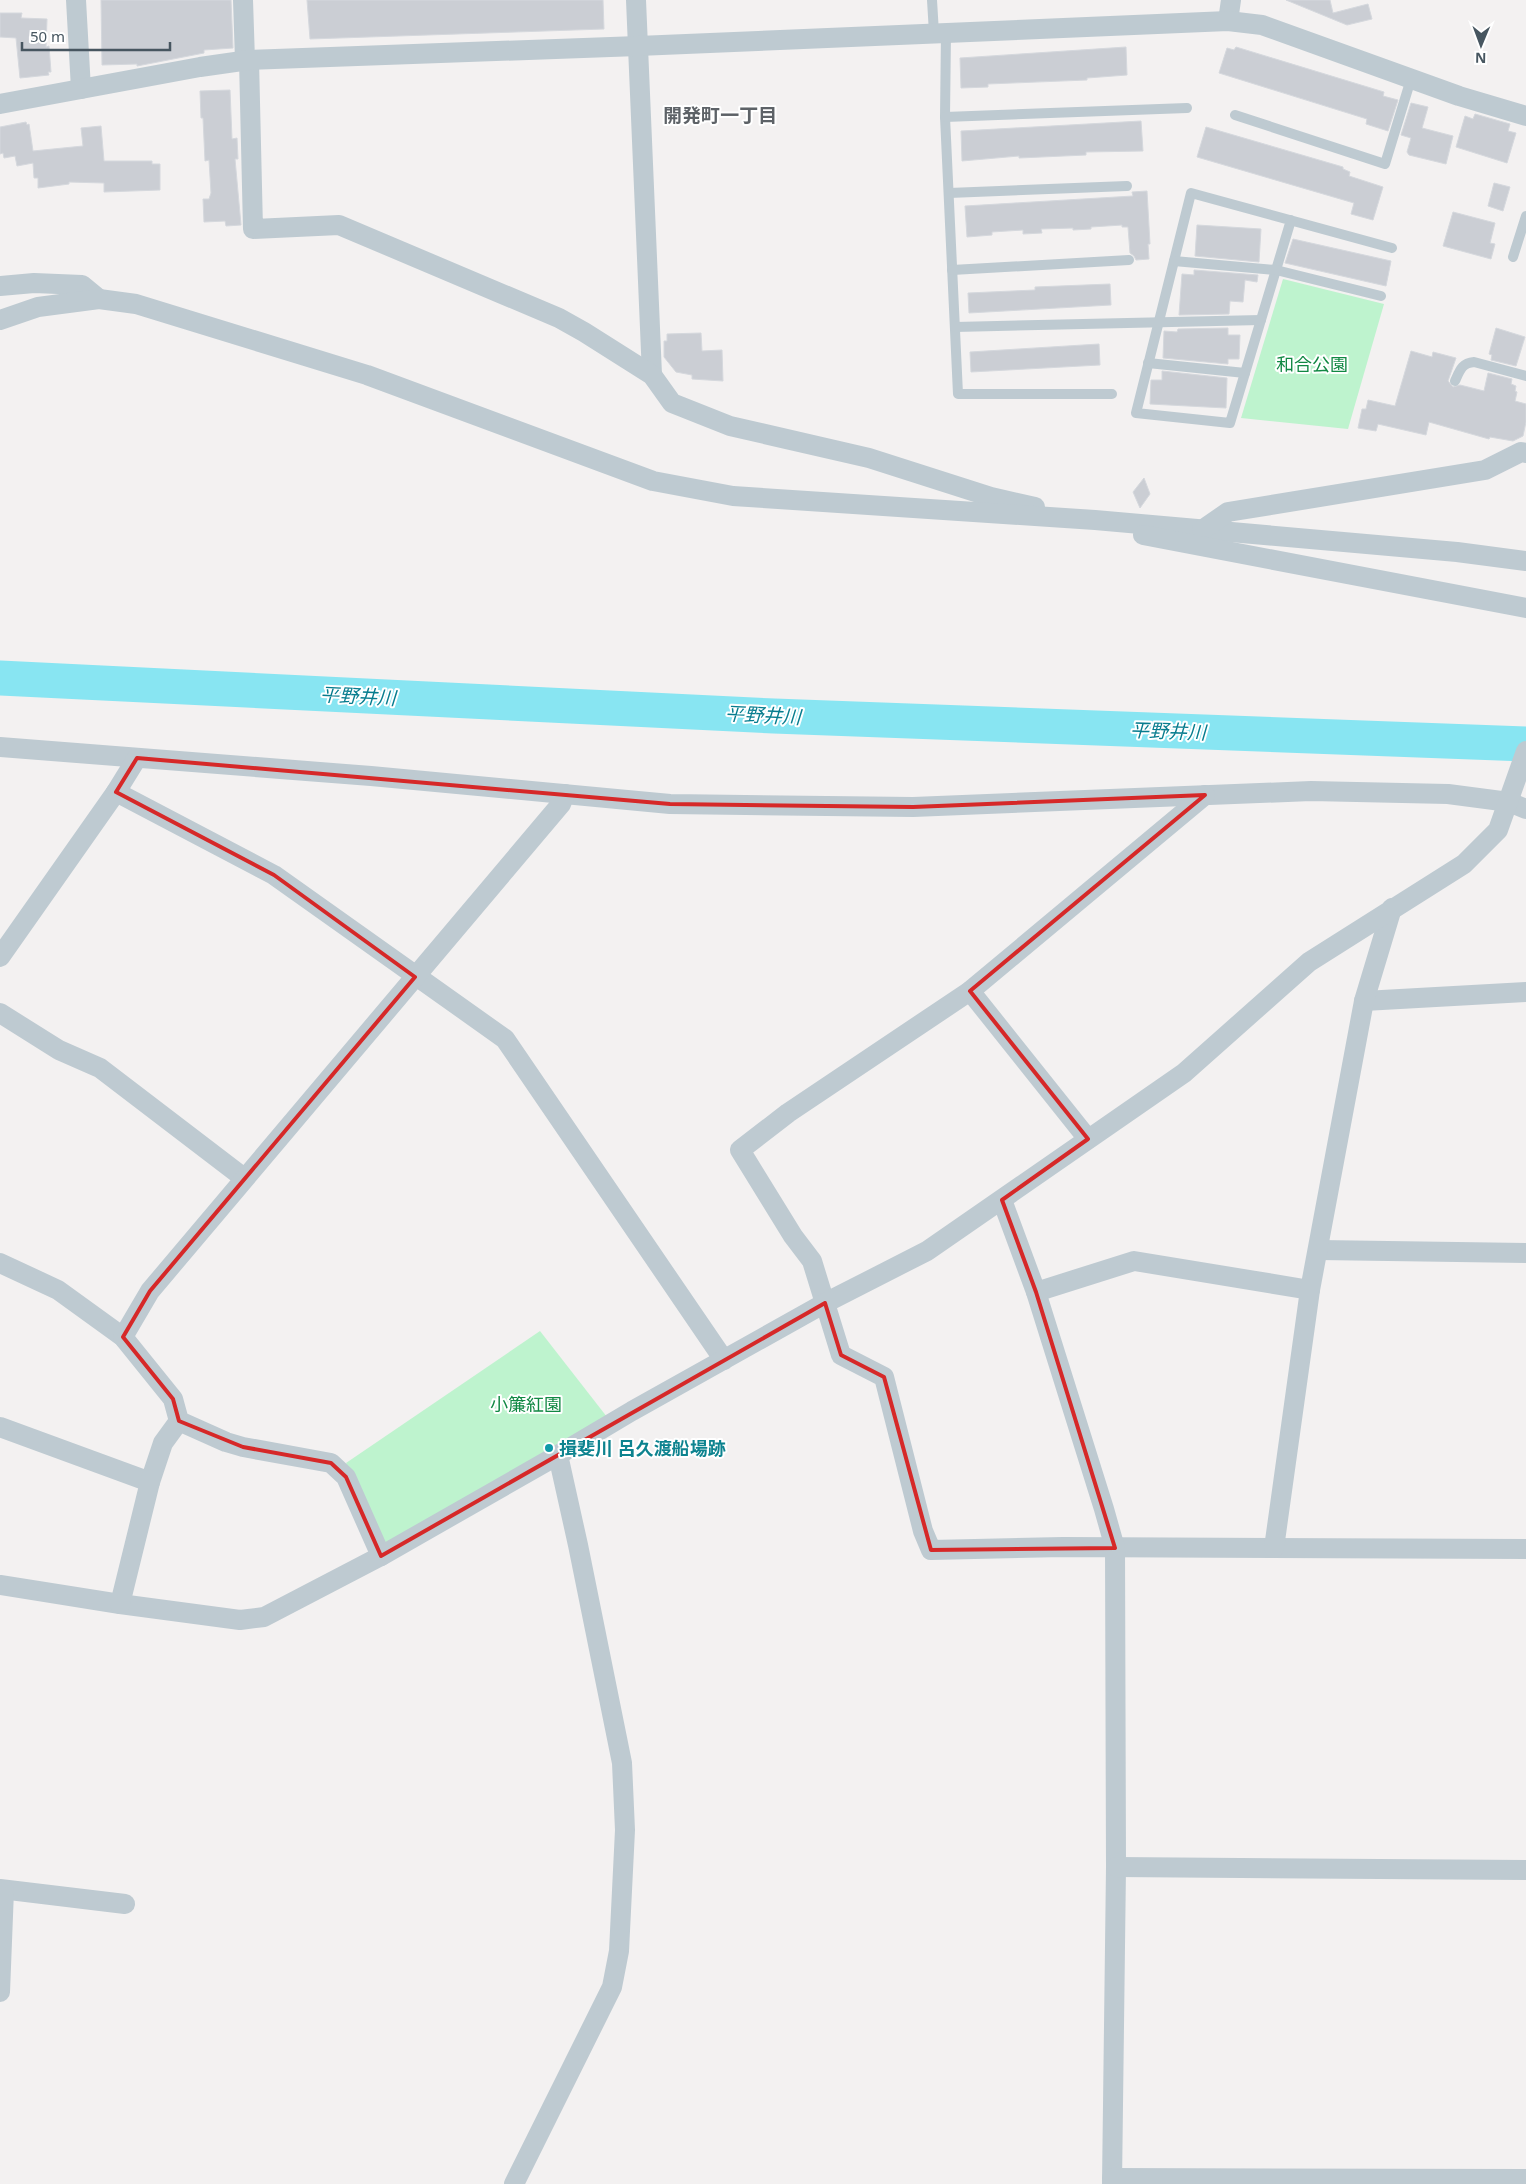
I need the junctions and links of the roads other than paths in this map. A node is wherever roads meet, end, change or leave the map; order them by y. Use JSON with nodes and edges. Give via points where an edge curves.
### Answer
{"nodes":[{"id":1,"x":76,"y":0,"type":"edge"},
{"id":2,"x":243,"y":0,"type":"edge"},
{"id":3,"x":636,"y":0,"type":"edge"},
{"id":4,"x":932,"y":0,"type":"edge"},
{"id":5,"x":1225,"y":7,"type":"edge"},
{"id":6,"x":940,"y":33,"type":"junction"},
{"id":7,"x":638,"y":46,"type":"junction"},
{"id":8,"x":247,"y":60,"type":"junction"},
{"id":9,"x":1411,"y":78,"type":"junction"},
{"id":10,"x":81,"y":89,"type":"junction"},
{"id":11,"x":0,"y":104,"type":"edge"},
{"id":12,"x":1186,"y":108,"type":"dead end"},
{"id":13,"x":1236,"y":115,"type":"dead end"},
{"id":14,"x":1526,"y":116,"type":"edge"},
{"id":15,"x":945,"y":117,"type":"junction"},
{"id":16,"x":1128,"y":186,"type":"dead end"},
{"id":17,"x":949,"y":193,"type":"junction"},
{"id":18,"x":1526,"y":216,"type":"edge"},
{"id":19,"x":1290,"y":220,"type":"junction"},
{"id":20,"x":1392,"y":248,"type":"dead end"},
{"id":21,"x":1513,"y":256,"type":"dead end"},
{"id":22,"x":1129,"y":260,"type":"dead end"},
{"id":23,"x":1174,"y":261,"type":"junction"},
{"id":24,"x":952,"y":270,"type":"junction"},
{"id":25,"x":1276,"y":270,"type":"junction"},
{"id":26,"x":0,"y":286,"type":"edge"},
{"id":27,"x":1381,"y":296,"type":"dead end"},
{"id":28,"x":99,"y":299,"type":"junction"},
{"id":29,"x":0,"y":320,"type":"edge"},
{"id":30,"x":1261,"y":320,"type":"junction"},
{"id":31,"x":1158,"y":322,"type":"junction"},
{"id":32,"x":955,"y":327,"type":"junction"},
{"id":33,"x":1148,"y":363,"type":"junction"},
{"id":34,"x":1245,"y":373,"type":"junction"},
{"id":35,"x":652,"y":376,"type":"junction"},
{"id":36,"x":1526,"y":376,"type":"edge"},
{"id":37,"x":1455,"y":381,"type":"dead end"},
{"id":38,"x":1112,"y":394,"type":"dead end"},
{"id":39,"x":1524,"y":449,"type":"edge"},
{"id":40,"x":1095,"y":520,"type":"junction"},
{"id":41,"x":1202,"y":530,"type":"junction"},
{"id":42,"x":1526,"y":560,"type":"edge"},
{"id":43,"x":1526,"y":608,"type":"edge"},
{"id":44,"x":0,"y":747,"type":"edge"},
{"id":45,"x":1526,"y":751,"type":"edge"},
{"id":46,"x":137,"y":758,"type":"junction"},
{"id":47,"x":116,"y":792,"type":"junction"},
{"id":48,"x":565,"y":794,"type":"junction"},
{"id":49,"x":1205,"y":795,"type":"junction"},
{"id":50,"x":1516,"y":799,"type":"edge"},
{"id":51,"x":1392,"y":908,"type":"junction"},
{"id":52,"x":0,"y":957,"type":"edge"},
{"id":53,"x":415,"y":977,"type":"junction"},
{"id":54,"x":970,"y":991,"type":"junction"},
{"id":55,"x":1526,"y":992,"type":"edge"},
{"id":56,"x":1364,"y":1001,"type":"junction"},
{"id":57,"x":0,"y":1013,"type":"edge"},
{"id":58,"x":1088,"y":1139,"type":"junction"},
{"id":59,"x":244,"y":1178,"type":"junction"},
{"id":60,"x":1002,"y":1200,"type":"junction"},
{"id":61,"x":1319,"y":1250,"type":"junction"},
{"id":62,"x":1526,"y":1253,"type":"edge"},
{"id":63,"x":0,"y":1263,"type":"edge"},
{"id":64,"x":1310,"y":1290,"type":"junction"},
{"id":65,"x":1036,"y":1292,"type":"junction"},
{"id":66,"x":825,"y":1303,"type":"junction"},
{"id":67,"x":124,"y":1337,"type":"junction"},
{"id":68,"x":724,"y":1360,"type":"junction"},
{"id":69,"x":179,"y":1421,"type":"junction"},
{"id":70,"x":0,"y":1427,"type":"edge"},
{"id":71,"x":558,"y":1456,"type":"junction"},
{"id":72,"x":150,"y":1482,"type":"junction"},
{"id":73,"x":1115,"y":1548,"type":"junction"},
{"id":74,"x":1274,"y":1548,"type":"junction"},
{"id":75,"x":1526,"y":1549,"type":"edge"},
{"id":76,"x":382,"y":1556,"type":"junction"},
{"id":77,"x":0,"y":1585,"type":"edge"},
{"id":78,"x":120,"y":1604,"type":"junction"},
{"id":79,"x":1116,"y":1867,"type":"junction"},
{"id":80,"x":1526,"y":1870,"type":"edge"},
{"id":81,"x":2,"y":1890,"type":"edge"},
{"id":82,"x":125,"y":1904,"type":"dead end"},
{"id":83,"x":0,"y":1992,"type":"edge"},
{"id":84,"x":1526,"y":2179,"type":"edge"},
{"id":85,"x":1112,"y":2181,"type":"edge"},
{"id":86,"x":514,"y":2184,"type":"edge"}],
"edges":[{"from":1,"to":10,"type":"street"},
{"from":2,"to":8,"type":"street"},
{"from":3,"to":7,"type":"street"},
{"from":4,"to":6,"type":"lane"},
{"from":5,"to":6,"type":"street"},
{"from":5,"to":9,"type":"street","via":[[1262,25]]},
{"from":6,"to":7,"type":"street"},
{"from":6,"to":15,"type":"lane"},
{"from":7,"to":8,"type":"street"},
{"from":7,"to":35,"type":"street"},
{"from":8,"to":10,"type":"street"},
{"from":8,"to":35,"type":"street","via":[[253,229],[339,225],[559,318]]},
{"from":9,"to":13,"type":"lane","via":[[1385,164]]},
{"from":9,"to":14,"type":"street"},
{"from":10,"to":11,"type":"street"},
{"from":12,"to":15,"type":"lane"},
{"from":15,"to":17,"type":"lane"},
{"from":16,"to":17,"type":"lane"},
{"from":17,"to":24,"type":"lane"},
{"from":18,"to":21,"type":"lane"},
{"from":19,"to":20,"type":"lane"},
{"from":19,"to":23,"type":"lane","via":[[1191,193]]},
{"from":19,"to":25,"type":"lane"},
{"from":22,"to":24,"type":"lane"},
{"from":23,"to":25,"type":"lane"},
{"from":23,"to":31,"type":"lane"},
{"from":24,"to":32,"type":"lane"},
{"from":25,"to":27,"type":"lane"},
{"from":25,"to":30,"type":"lane"},
{"from":26,"to":28,"type":"street","via":[[34,283],[82,285]]},
{"from":28,"to":29,"type":"street","via":[[38,307]]},
{"from":28,"to":40,"type":"street","via":[[136,304],[367,375],[654,481],[733,496]]},
{"from":30,"to":31,"type":"lane"},
{"from":30,"to":34,"type":"lane"},
{"from":31,"to":32,"type":"lane"},
{"from":31,"to":33,"type":"lane"},
{"from":32,"to":38,"type":"lane","via":[[958,394]]},
{"from":33,"to":34,"type":"lane"},
{"from":33,"to":34,"type":"lane","via":[[1136,413],[1230,423]]},
{"from":35,"to":40,"type":"street","via":[[672,403],[730,426],[869,458],[991,497]]},
{"from":36,"to":37,"type":"lane","via":[[1474,362],[1462,366]]},
{"from":39,"to":41,"type":"street","via":[[1486,470],[1228,512]]},
{"from":40,"to":41,"type":"street"},
{"from":40,"to":43,"type":"street","via":[[1154,538]]},
{"from":41,"to":42,"type":"street"},
{"from":44,"to":46,"type":"street"},
{"from":45,"to":50,"type":"street"},
{"from":46,"to":47,"type":"street"},
{"from":46,"to":48,"type":"street"},
{"from":47,"to":52,"type":"street"},
{"from":47,"to":53,"type":"street","via":[[274,875]]},
{"from":48,"to":49,"type":"street","via":[[670,804],[912,806]]},
{"from":48,"to":53,"type":"street","via":[[562,804]]},
{"from":49,"to":50,"type":"street","via":[[1311,791],[1438,793]]},
{"from":49,"to":54,"type":"street"},
{"from":50,"to":51,"type":"street","via":[[1498,830],[1464,864]]},
{"from":51,"to":56,"type":"street"},
{"from":51,"to":58,"type":"street","via":[[1310,962],[1184,1073]]},
{"from":53,"to":59,"type":"street"},
{"from":53,"to":68,"type":"street","via":[[505,1040]]},
{"from":54,"to":58,"type":"street"},
{"from":54,"to":66,"type":"street","via":[[788,1113],[740,1150],[812,1261]]},
{"from":55,"to":56,"type":"street"},
{"from":56,"to":61,"type":"street"},
{"from":57,"to":59,"type":"street","via":[[59,1050],[100,1068]]},
{"from":58,"to":60,"type":"street"},
{"from":59,"to":67,"type":"street","via":[[150,1291]]},
{"from":60,"to":65,"type":"street"},
{"from":60,"to":66,"type":"street","via":[[927,1251]]},
{"from":61,"to":62,"type":"street"},
{"from":61,"to":64,"type":"street"},
{"from":63,"to":67,"type":"street","via":[[58,1290]]},
{"from":64,"to":65,"type":"street","via":[[1134,1261]]},
{"from":64,"to":74,"type":"street"},
{"from":65,"to":73,"type":"street"},
{"from":66,"to":68,"type":"street"},
{"from":66,"to":73,"type":"street","via":[[841,1355],[884,1377],[924,1531],[932,1550]]},
{"from":67,"to":69,"type":"street","via":[[173,1399]]},
{"from":68,"to":71,"type":"street","via":[[632,1410]]},
{"from":69,"to":72,"type":"street","via":[[164,1443]]},
{"from":69,"to":76,"type":"street","via":[[242,1447],[331,1463],[346,1477]]},
{"from":70,"to":72,"type":"street"},
{"from":71,"to":76,"type":"street"},
{"from":71,"to":86,"type":"street","via":[[622,1763],[624,1830],[620,1952],[612,1987]]},
{"from":72,"to":78,"type":"street"},
{"from":73,"to":74,"type":"street"},
{"from":73,"to":79,"type":"street"},
{"from":74,"to":75,"type":"street"},
{"from":76,"to":78,"type":"street","via":[[264,1617],[240,1620]]},
{"from":77,"to":78,"type":"street"},
{"from":79,"to":80,"type":"street"},
{"from":79,"to":85,"type":"street"},
{"from":81,"to":82,"type":"street"},
{"from":81,"to":83,"type":"street"},
{"from":84,"to":85,"type":"street"}]}
